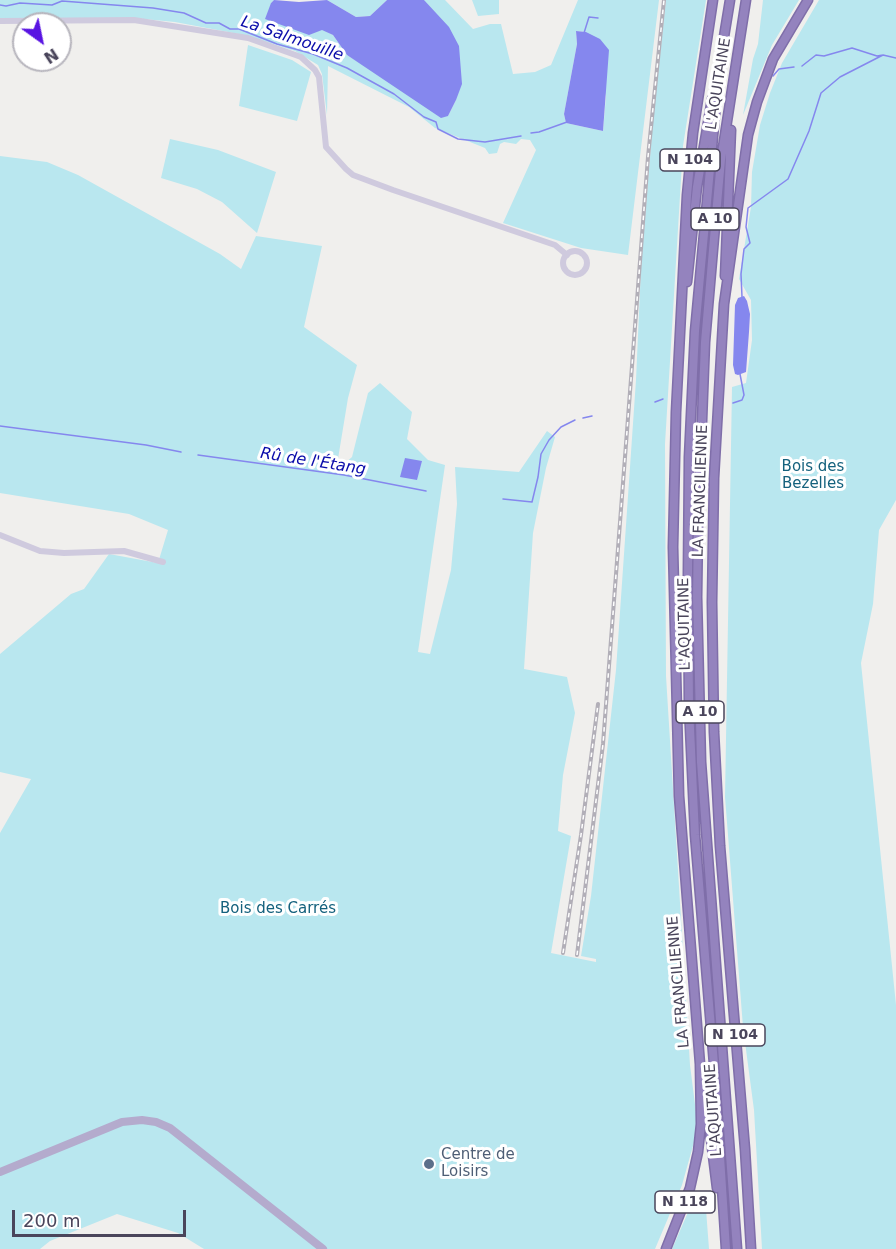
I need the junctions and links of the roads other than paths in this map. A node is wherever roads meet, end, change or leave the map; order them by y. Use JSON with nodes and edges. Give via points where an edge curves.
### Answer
{"nodes":[{"id":1,"x":713,"y":0,"type":"edge"},
{"id":2,"x":730,"y":0,"type":"edge"},
{"id":3,"x":746,"y":0,"type":"edge"},
{"id":4,"x":808,"y":0,"type":"edge"},
{"id":5,"x":0,"y":21,"type":"edge"},
{"id":6,"x":720,"y":61,"type":"junction"},
{"id":7,"x":732,"y":96,"type":"junction"},
{"id":8,"x":567,"y":255,"type":"dead end"},
{"id":9,"x":724,"y":304,"type":"junction"},
{"id":10,"x":681,"y":321,"type":"junction"},
{"id":11,"x":0,"y":535,"type":"edge"},
{"id":12,"x":163,"y":562,"type":"dead end"},
{"id":13,"x":700,"y":1064,"type":"junction"},
{"id":14,"x":0,"y":1173,"type":"edge"},
{"id":15,"x":725,"y":1236,"type":"junction"},
{"id":16,"x":323,"y":1249,"type":"edge"},
{"id":17,"x":666,"y":1249,"type":"edge"},
{"id":18,"x":726,"y":1249,"type":"edge"},
{"id":19,"x":737,"y":1249,"type":"edge"},
{"id":20,"x":751,"y":1249,"type":"edge"}],
"edges":[{"from":1,"to":10,"type":"highway","name":"LA FRANCILIENNE","number":"N 104","via":[[690,163]]},
{"from":2,"to":6,"type":"highway","name":"L'AQUITAINE","number":"A 10"},
{"from":3,"to":7,"type":"highway","name":"L'AQUITAINE","number":"A 10"},
{"from":4,"to":9,"type":"highway","name":"LA FRANCILIENNE","number":"N 104","via":[[773,59],[753,114],[742,164]]},
{"from":5,"to":8,"type":"street","via":[[134,20],[248,38],[301,57],[319,77],[326,147],[353,175],[555,245]]},
{"from":6,"to":10,"type":"highway","via":[[701,159]]},
{"from":6,"to":15,"type":"highway","name":"L'AQUITAINE","number":"A 10","via":[[693,368],[688,575],[695,835]]},
{"from":7,"to":9,"type":"highway"},
{"from":7,"to":19,"type":"highway","name":"L'AQUITAINE","number":"A 10","via":[[720,171],[705,342],[697,597],[707,855]]},
{"from":9,"to":20,"type":"highway","name":"LA FRANCILIENNE","number":"N 104","via":[[712,536],[714,732]]},
{"from":10,"to":13,"type":"highway","name":"LA FRANCILIENNE","number":"N 104","via":[[673,547],[674,646],[679,806]]},
{"from":11,"to":12,"type":"street","via":[[40,551],[124,551]]},
{"from":13,"to":15,"type":"highway"},
{"from":13,"to":17,"type":"highway","number":"N 118","via":[[701,1125],[696,1164]]},
{"from":14,"to":16,"type":"main road","via":[[122,1122],[156,1122],[170,1128]]},
{"from":15,"to":18,"type":"highway","name":"L'AQUITAINE","number":"A 10"}]}
